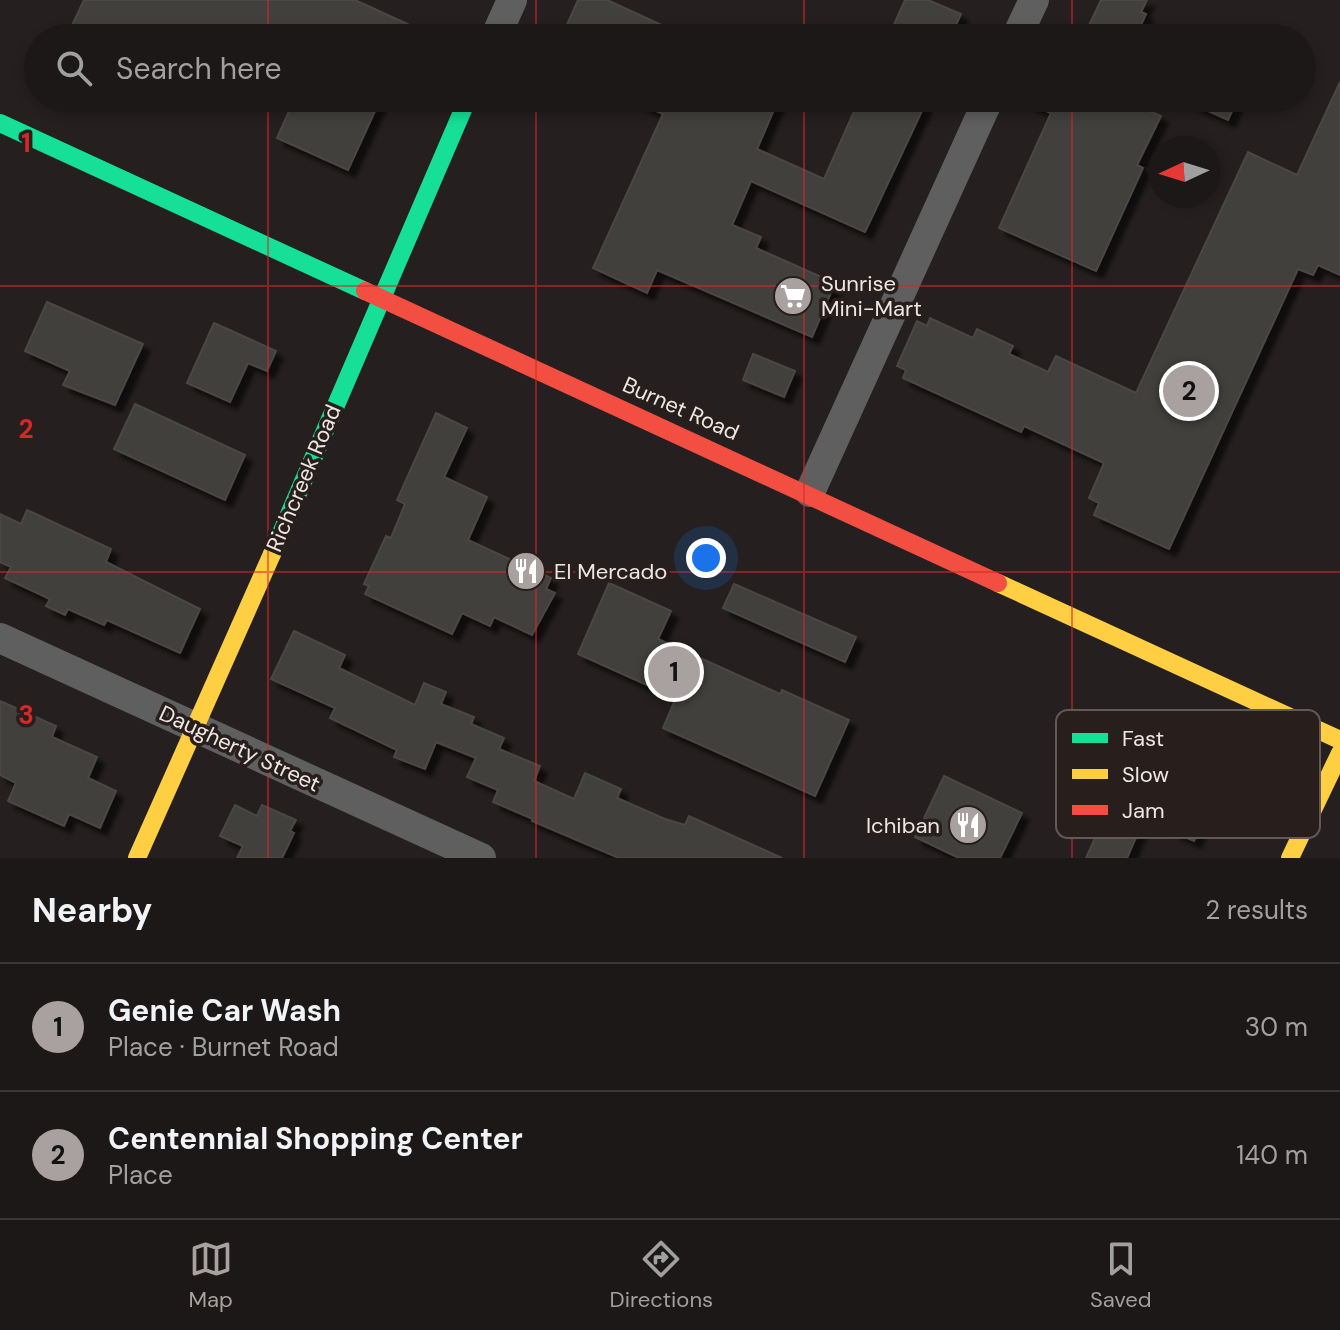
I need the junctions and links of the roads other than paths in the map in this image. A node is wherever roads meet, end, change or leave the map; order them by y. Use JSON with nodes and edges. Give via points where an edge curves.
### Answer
{"nodes":[{"id":1,"x":512,"y":0,"type":"edge"},
{"id":2,"x":1034,"y":0,"type":"edge"},
{"id":3,"x":501,"y":24,"type":"edge"},
{"id":4,"x":1023,"y":24,"type":"edge"},
{"id":5,"x":462,"y":112,"type":"edge"},
{"id":6,"x":983,"y":112,"type":"edge"},
{"id":7,"x":0,"y":123,"type":"edge"},
{"id":8,"x":378,"y":298,"type":"junction"},
{"id":9,"x":810,"y":492,"type":"junction"},
{"id":10,"x":0,"y":638,"type":"edge"},
{"id":11,"x":1276,"y":710,"type":"edge"},
{"id":12,"x":198,"y":729,"type":"junction"},
{"id":13,"x":1320,"y":731,"type":"edge"},
{"id":14,"x":1340,"y":740,"type":"edge"},
{"id":15,"x":1340,"y":753,"type":"edge"},
{"id":16,"x":1320,"y":795,"type":"edge"},
{"id":17,"x":1300,"y":838,"type":"edge"},
{"id":18,"x":137,"y":858,"type":"edge"},
{"id":19,"x":481,"y":858,"type":"edge"},
{"id":20,"x":1290,"y":858,"type":"edge"}],
"edges":[{"from":1,"to":3,"type":"street"},
{"from":2,"to":4,"type":"street"},
{"from":5,"to":8,"type":"main road","name":"Richcreek Road"},
{"from":6,"to":9,"type":"street"},
{"from":7,"to":8,"type":"main road","name":"Burnet Road"},
{"from":8,"to":9,"type":"main road","name":"Burnet Road"},
{"from":8,"to":12,"type":"main road","name":"Richcreek Road"},
{"from":9,"to":11,"type":"main road","name":"Burnet Road"},
{"from":10,"to":12,"type":"street","name":"Daugherty Street"},
{"from":12,"to":18,"type":"main road","name":"Richcreek Road"},
{"from":12,"to":19,"type":"street","name":"Daugherty Street"},
{"from":13,"to":14,"type":"main road","name":"Burnet Road"},
{"from":15,"to":16,"type":"main road"},
{"from":17,"to":20,"type":"main road"}]}
